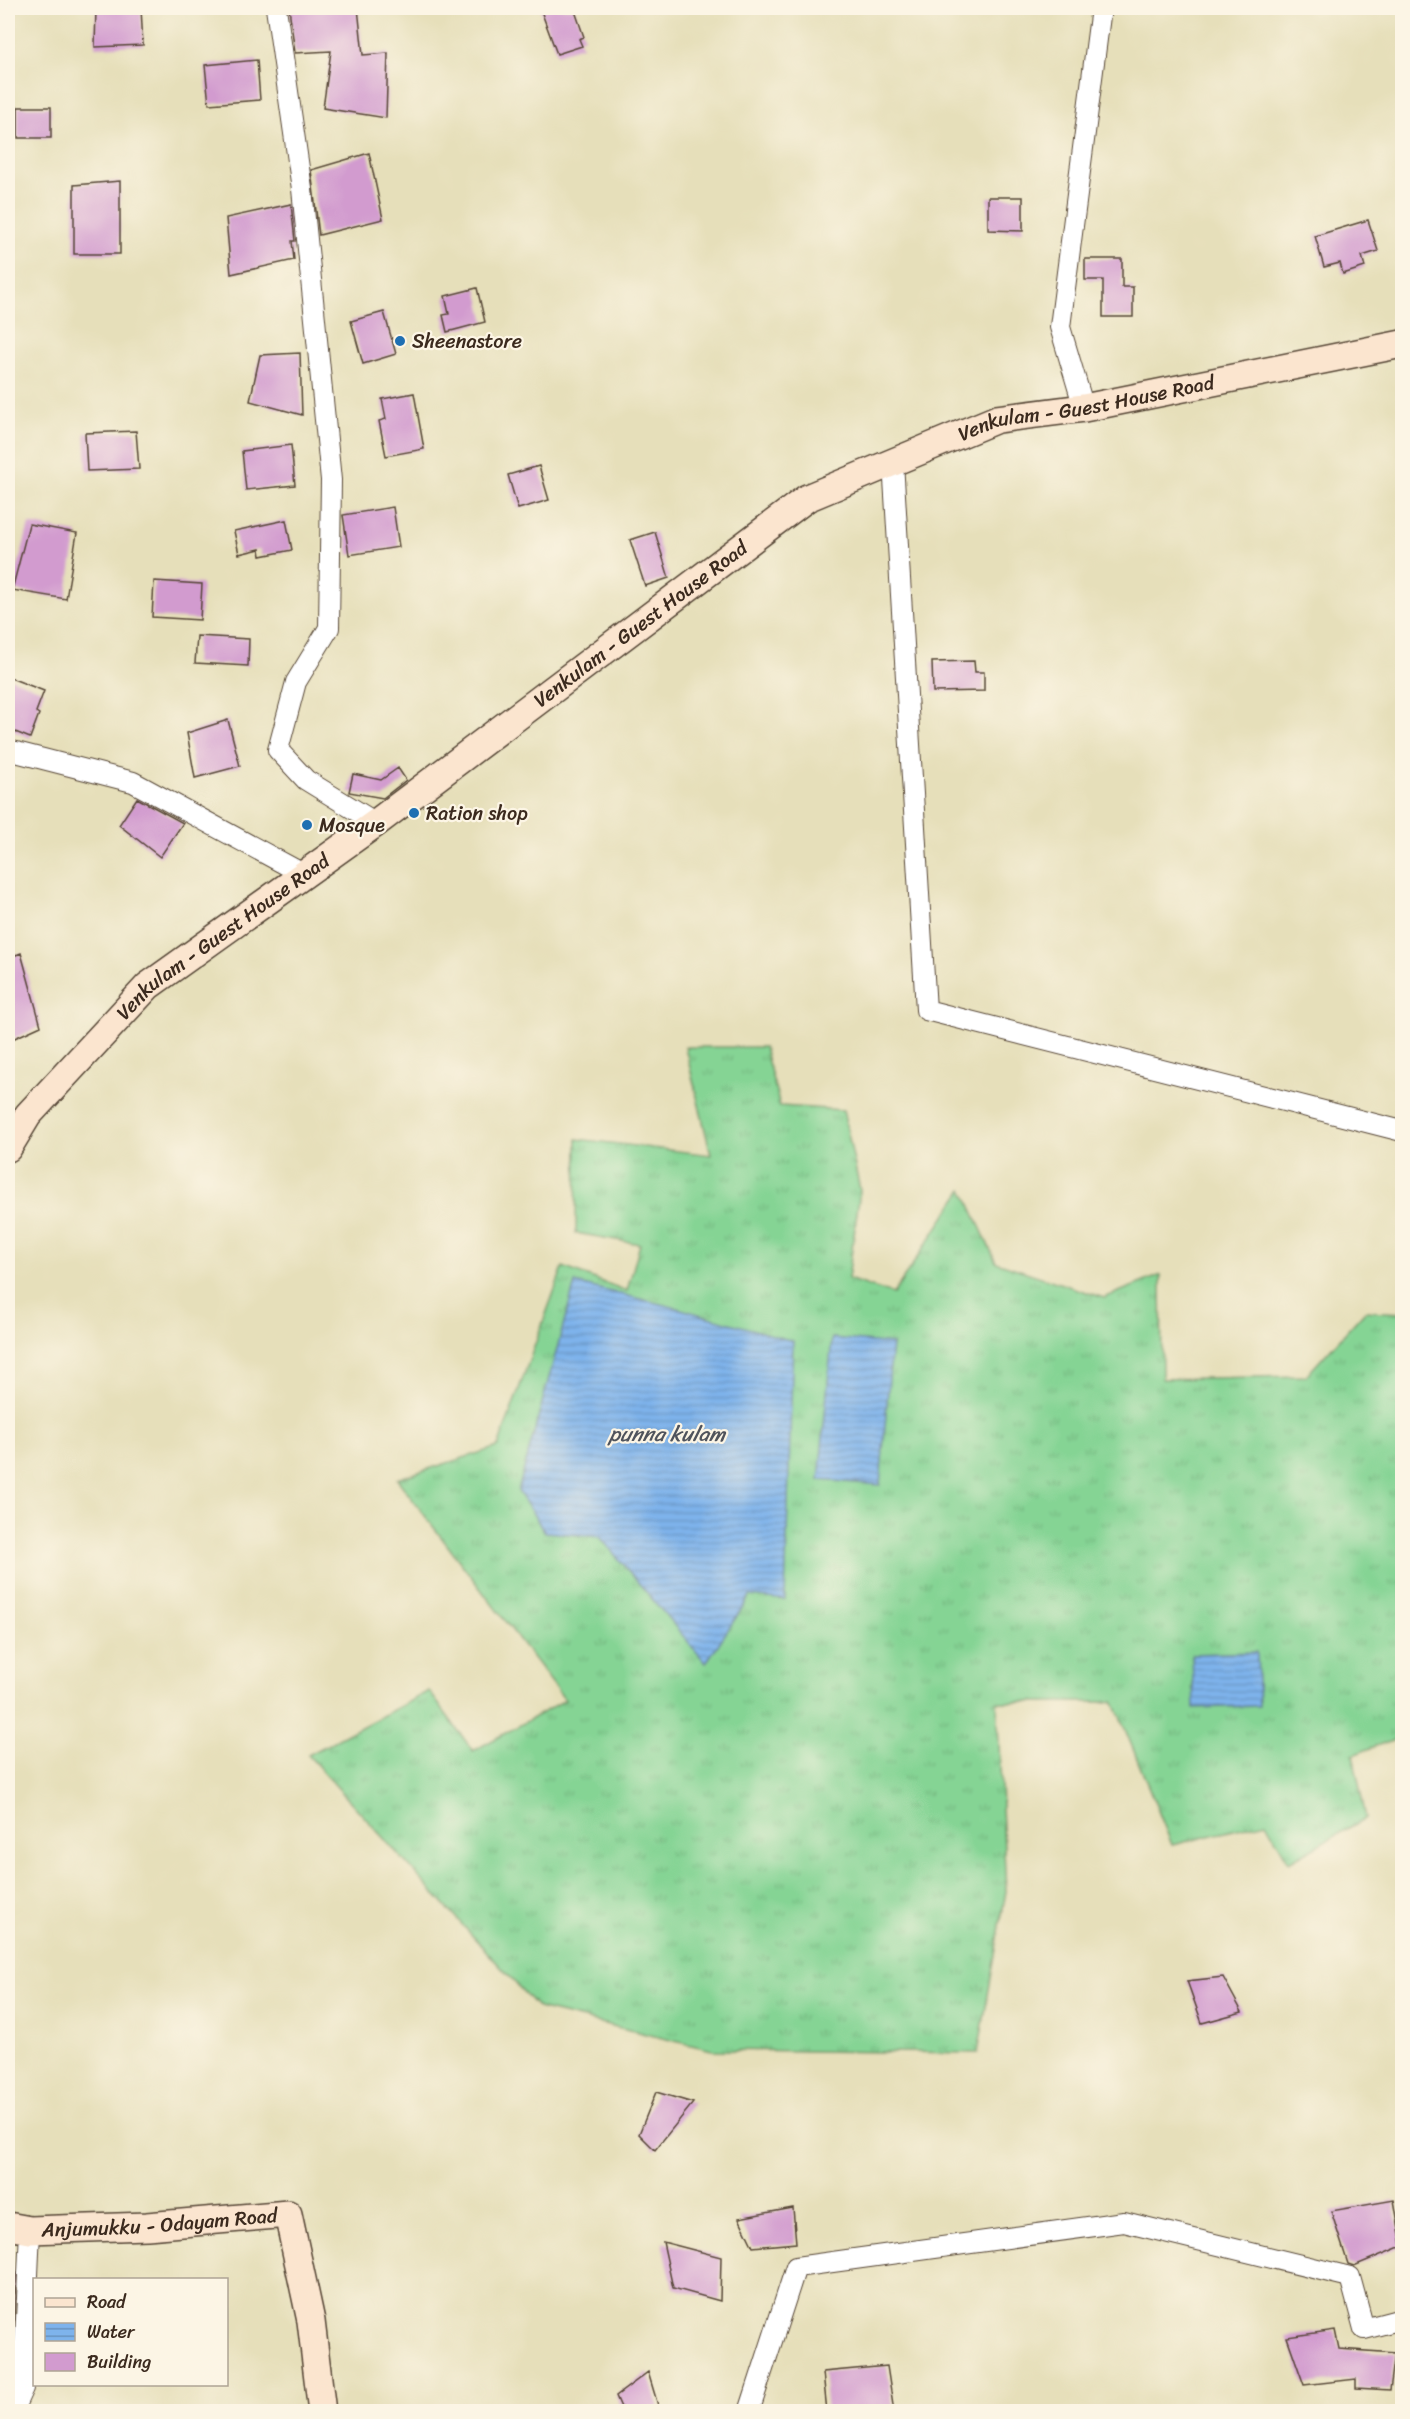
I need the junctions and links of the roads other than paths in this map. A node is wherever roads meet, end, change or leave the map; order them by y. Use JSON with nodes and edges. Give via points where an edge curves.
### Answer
{"nodes":[{"id":1,"x":276,"y":8,"type":"edge"},
{"id":2,"x":1101,"y":8,"type":"edge"},
{"id":3,"x":1402,"y":344,"type":"edge"},
{"id":4,"x":1084,"y":408,"type":"junction"},
{"id":5,"x":893,"y":462,"type":"junction"},
{"id":6,"x":8,"y":750,"type":"edge"},
{"id":7,"x":376,"y":823,"type":"junction"},
{"id":8,"x":305,"y":875,"type":"junction"},
{"id":9,"x":1402,"y":1131,"type":"edge"},
{"id":10,"x":8,"y":1148,"type":"edge"},
{"id":11,"x":19,"y":2228,"type":"edge"},
{"id":12,"x":1402,"y":2319,"type":"edge"},
{"id":13,"x":28,"y":2380,"type":"edge"},
{"id":14,"x":12,"y":2412,"type":"edge"},
{"id":15,"x":322,"y":2412,"type":"edge"},
{"id":16,"x":750,"y":2412,"type":"edge"}],
"edges":[{"from":1,"to":7,"type":"street","via":[[302,189],[331,480],[329,628],[296,682],[278,750],[306,780]]},
{"from":2,"to":4,"type":"street","via":[[1060,327]]},
{"from":3,"to":4,"type":"main road","name":"Venkulam - Guest House Road"},
{"from":4,"to":5,"type":"main road","name":"Venkulam - Guest House Road","via":[[997,419]]},
{"from":5,"to":7,"type":"main road","name":"Venkulam - Guest House Road","via":[[807,498]]},
{"from":5,"to":9,"type":"street","via":[[926,1010]]},
{"from":6,"to":8,"type":"street","via":[[133,782]]},
{"from":7,"to":8,"type":"main road","name":"Venkulam - Guest House Road"},
{"from":8,"to":10,"type":"main road","name":"Venkulam - Guest House Road","via":[[148,986],[28,1115]]},
{"from":11,"to":13,"type":"street"},
{"from":11,"to":15,"type":"main road","name":"Anjumukku - Odayam Road","via":[[147,2226],[288,2214],[311,2321]]},
{"from":12,"to":16,"type":"street","via":[[1364,2329],[1350,2277],[1124,2222],[796,2267]]},
{"from":13,"to":14,"type":"street"}]}
